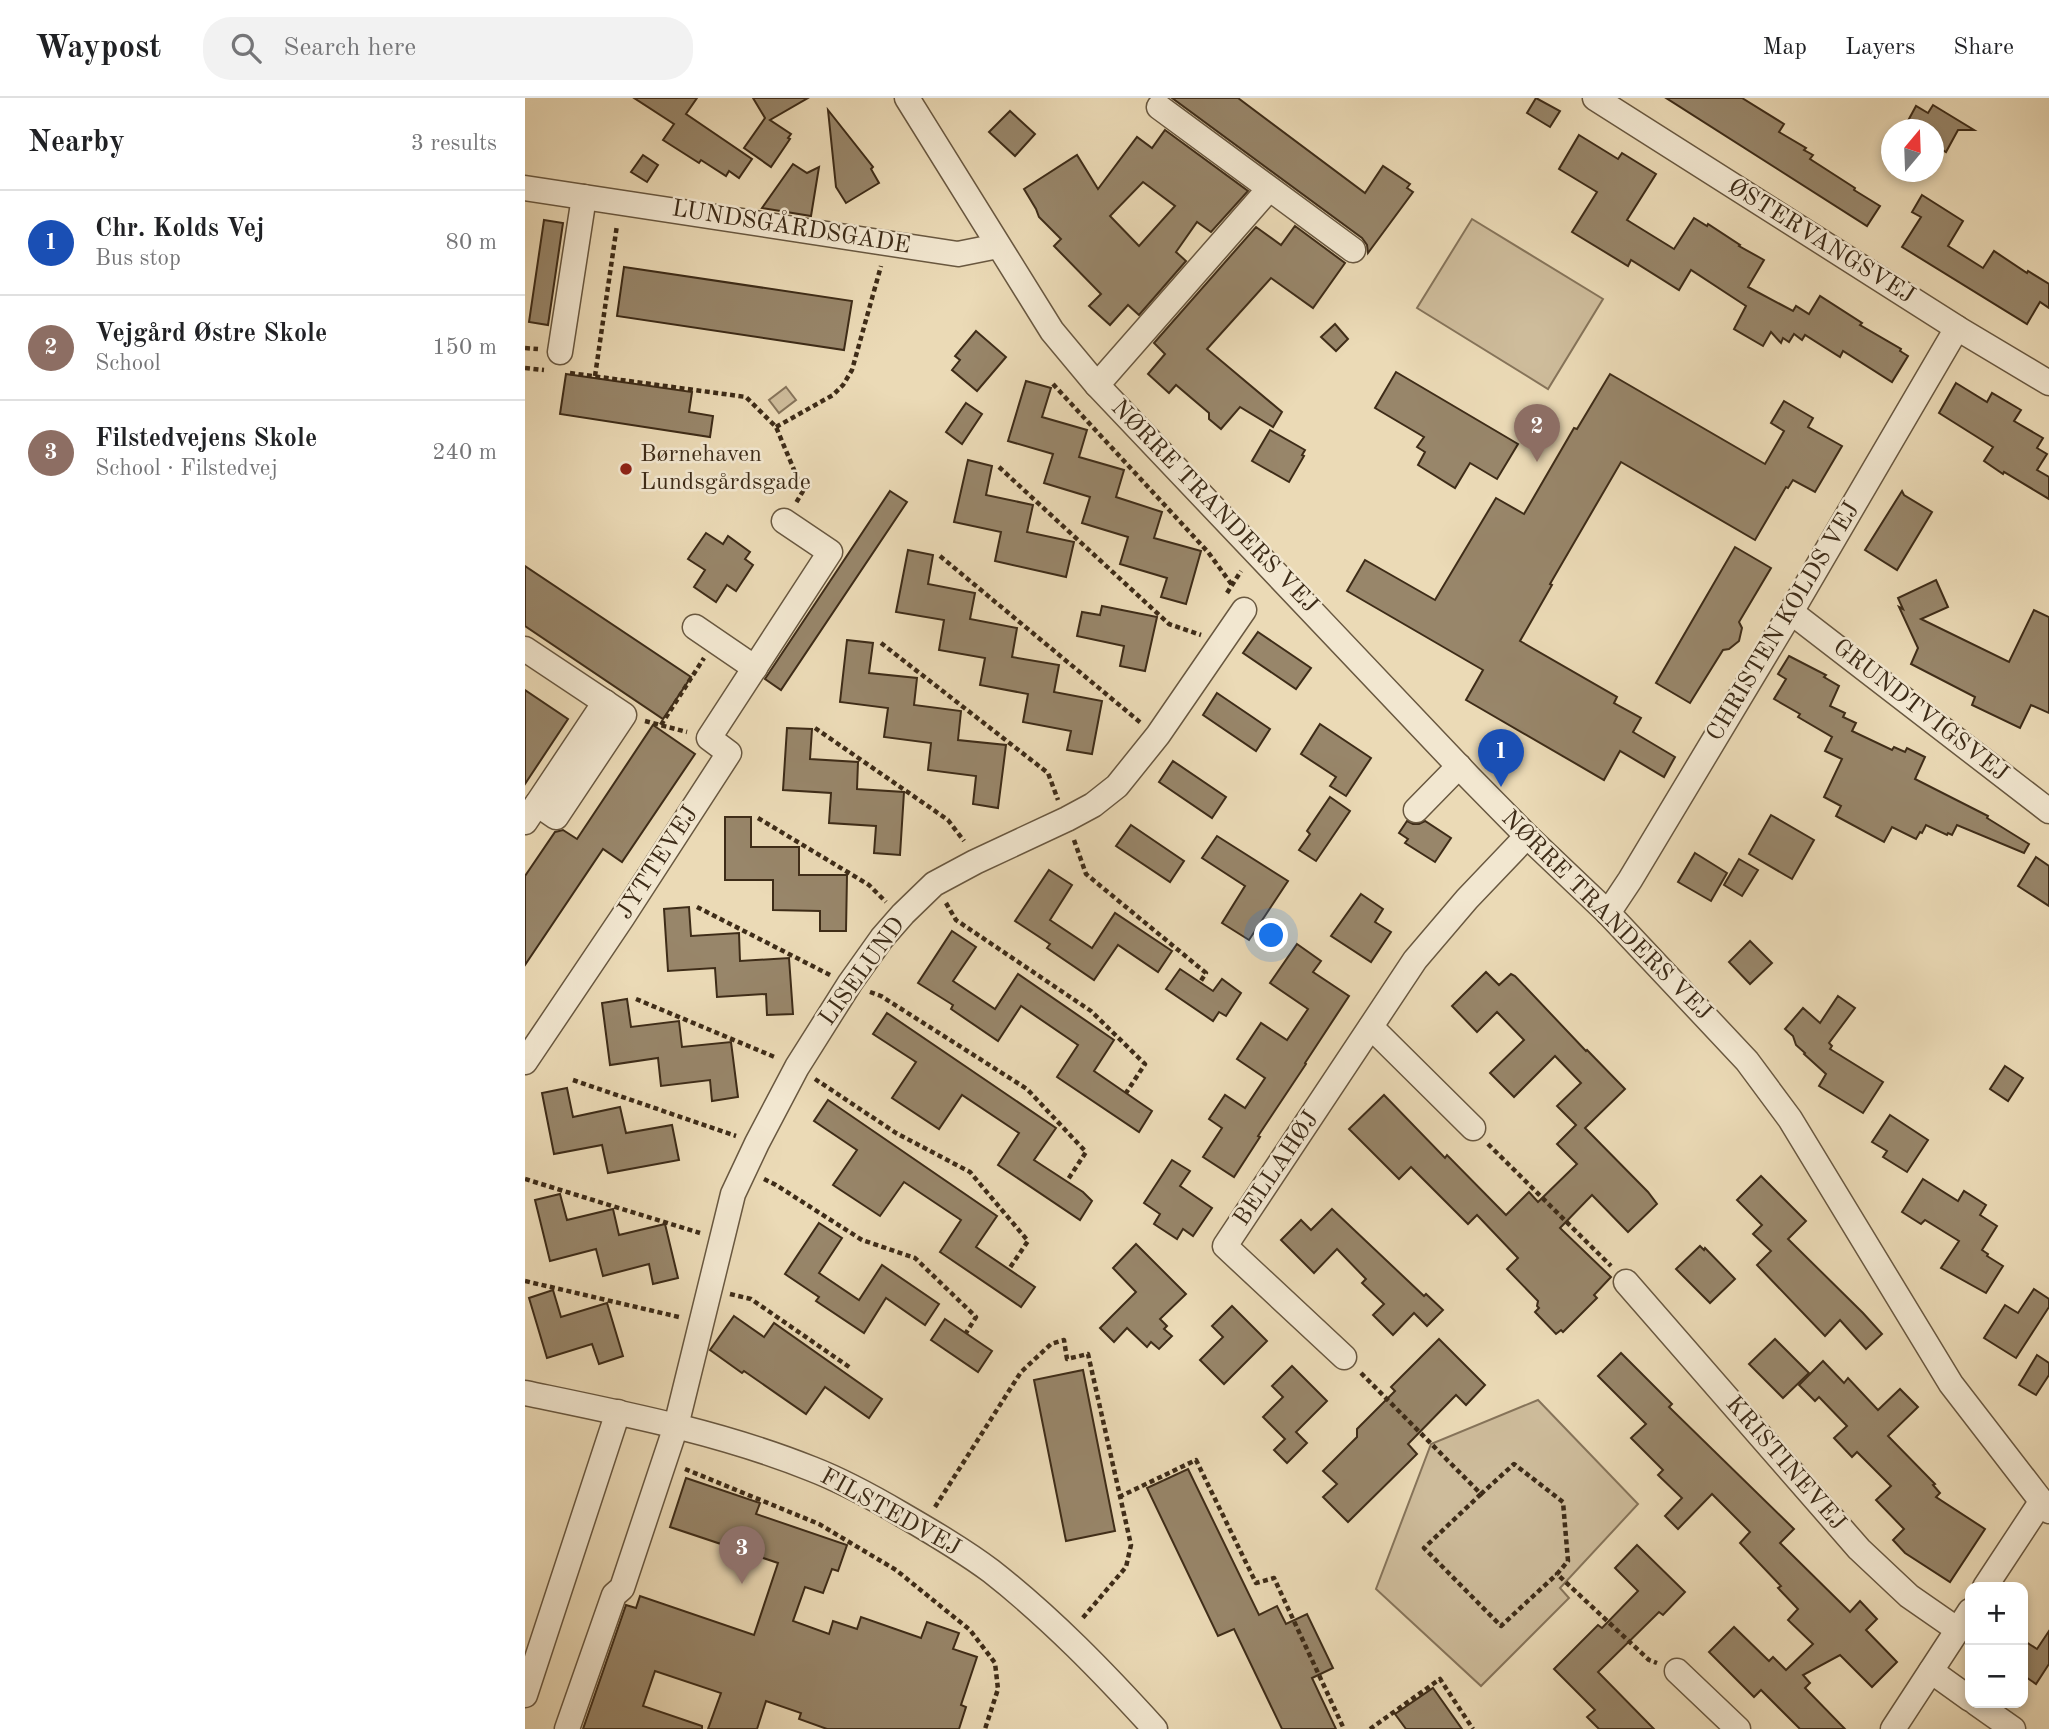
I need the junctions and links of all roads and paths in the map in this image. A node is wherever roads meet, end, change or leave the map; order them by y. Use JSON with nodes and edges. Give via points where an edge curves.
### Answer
{"nodes":[{"id":1,"x":908,"y":98,"type":"edge"},
{"id":2,"x":1595,"y":98,"type":"edge"},
{"id":3,"x":1159,"y":107,"type":"dead end"},
{"id":4,"x":525,"y":188,"type":"edge"},
{"id":5,"x":1269,"y":189,"type":"junction"},
{"id":6,"x":583,"y":197,"type":"junction"},
{"id":7,"x":621,"y":202,"type":"junction"},
{"id":8,"x":888,"y":243,"type":"junction"},
{"id":9,"x":998,"y":246,"type":"junction"},
{"id":10,"x":1353,"y":250,"type":"dead end"},
{"id":11,"x":1957,"y":328,"type":"junction"},
{"id":12,"x":556,"y":365,"type":"junction"},
{"id":13,"x":525,"y":368,"type":"edge"},
{"id":14,"x":595,"y":376,"type":"junction"},
{"id":15,"x":2049,"y":383,"type":"edge"},
{"id":16,"x":1053,"y":384,"type":"dead end"},
{"id":17,"x":1097,"y":385,"type":"junction"},
{"id":18,"x":776,"y":427,"type":"junction"},
{"id":19,"x":999,"y":467,"type":"dead end"},
{"id":20,"x":784,"y":521,"type":"joint"},
{"id":21,"x":1255,"y":550,"type":"junction"},
{"id":22,"x":940,"y":556,"type":"dead end"},
{"id":23,"x":1232,"y":585,"type":"junction"},
{"id":24,"x":1234,"y":603,"type":"joint"},
{"id":25,"x":1791,"y":612,"type":"junction"},
{"id":26,"x":1205,"y":624,"type":"dead end"},
{"id":27,"x":705,"y":634,"type":"joint"},
{"id":28,"x":1208,"y":641,"type":"junction"},
{"id":29,"x":881,"y":643,"type":"dead end"},
{"id":30,"x":1192,"y":645,"type":"dead end"},
{"id":31,"x":525,"y":649,"type":"edge"},
{"id":32,"x":755,"y":668,"type":"junction"},
{"id":33,"x":614,"y":709,"type":"junction"},
{"id":34,"x":1147,"y":711,"type":"dead end"},
{"id":35,"x":661,"y":725,"type":"junction"},
{"id":36,"x":815,"y":728,"type":"dead end"},
{"id":37,"x":1149,"y":729,"type":"junction"},
{"id":38,"x":709,"y":738,"type":"junction"},
{"id":39,"x":1459,"y":765,"type":"junction"},
{"id":40,"x":1064,"y":804,"type":"junction"},
{"id":41,"x":1046,"y":805,"type":"dead end"},
{"id":42,"x":1416,"y":810,"type":"dead end"},
{"id":43,"x":2049,"y":811,"type":"edge"},
{"id":44,"x":531,"y":813,"type":"edge"},
{"id":45,"x":758,"y":818,"type":"dead end"},
{"id":46,"x":975,"y":836,"type":"dead end"},
{"id":47,"x":1527,"y":836,"type":"junction"},
{"id":48,"x":953,"y":847,"type":"dead end"},
{"id":49,"x":969,"y":851,"type":"junction"},
{"id":50,"x":935,"y":884,"type":"junction"},
{"id":51,"x":890,"y":905,"type":"junction"},
{"id":52,"x":697,"y":907,"type":"dead end"},
{"id":53,"x":1608,"y":913,"type":"junction"},
{"id":54,"x":839,"y":975,"type":"junction"},
{"id":55,"x":1200,"y":982,"type":"dead end"},
{"id":56,"x":824,"y":986,"type":"dead end"},
{"id":57,"x":636,"y":999,"type":"dead end"},
{"id":58,"x":1371,"y":1027,"type":"junction"},
{"id":59,"x":525,"y":1062,"type":"edge"},
{"id":60,"x":785,"y":1068,"type":"junction"},
{"id":61,"x":573,"y":1080,"type":"dead end"},
{"id":62,"x":1126,"y":1093,"type":"dead end"},
{"id":63,"x":1473,"y":1128,"type":"joint"},
{"id":64,"x":742,"y":1139,"type":"junction"},
{"id":65,"x":744,"y":1170,"type":"junction"},
{"id":66,"x":525,"y":1179,"type":"edge"},
{"id":67,"x":1067,"y":1181,"type":"dead end"},
{"id":68,"x":706,"y":1239,"type":"junction"},
{"id":69,"x":1009,"y":1269,"type":"dead end"},
{"id":70,"x":525,"y":1281,"type":"edge"},
{"id":71,"x":1626,"y":1282,"type":"joint"},
{"id":72,"x":709,"y":1289,"type":"junction"},
{"id":73,"x":683,"y":1305,"type":"dead end"},
{"id":74,"x":686,"y":1323,"type":"junction"},
{"id":75,"x":966,"y":1333,"type":"dead end"},
{"id":76,"x":1344,"y":1357,"type":"joint"},
{"id":77,"x":852,"y":1369,"type":"dead end"},
{"id":78,"x":525,"y":1392,"type":"edge"},
{"id":79,"x":618,"y":1412,"type":"junction"},
{"id":80,"x":676,"y":1426,"type":"junction"},
{"id":81,"x":665,"y":1461,"type":"junction"},
{"id":82,"x":1481,"y":1494,"type":"junction"},
{"id":83,"x":1119,"y":1497,"type":"junction"},
{"id":84,"x":2045,"y":1506,"type":"edge"},
{"id":85,"x":922,"y":1526,"type":"junction"},
{"id":86,"x":1557,"y":1574,"type":"junction"},
{"id":87,"x":1989,"y":1582,"type":"edge"},
{"id":88,"x":1964,"y":1620,"type":"edge"},
{"id":89,"x":1067,"y":1637,"type":"junction"},
{"id":90,"x":1677,"y":1671,"type":"joint"},
{"id":91,"x":1931,"y":1671,"type":"junction"},
{"id":92,"x":525,"y":1695,"type":"edge"},
{"id":93,"x":1965,"y":1695,"type":"edge"},
{"id":94,"x":1983,"y":1708,"type":"edge"},
{"id":95,"x":1151,"y":1727,"type":"edge"},
{"id":96,"x":567,"y":1729,"type":"edge"},
{"id":97,"x":985,"y":1729,"type":"edge"},
{"id":98,"x":1344,"y":1729,"type":"edge"},
{"id":99,"x":1370,"y":1729,"type":"edge"},
{"id":100,"x":1473,"y":1729,"type":"edge"},
{"id":101,"x":1738,"y":1729,"type":"edge"},
{"id":102,"x":1893,"y":1729,"type":"edge"},
{"id":103,"x":2013,"y":1729,"type":"edge"}],
"edges":[{"from":1,"to":9,"type":"street","name":"NØRRE TRANDERS VEJ"},
{"from":2,"to":11,"type":"street","name":"ØSTERVANGSVEJ"},
{"from":3,"to":5,"type":"street"},
{"from":4,"to":6,"type":"street","name":"LUNDSGÅRDSGADE"},
{"from":5,"to":10,"type":"street"},
{"from":5,"to":17,"type":"street"},
{"from":6,"to":7,"type":"street","name":"LUNDSGÅRDSGADE"},
{"from":6,"to":12,"type":"street"},
{"from":7,"to":8,"type":"street","name":"LUNDSGÅRDSGADE"},
{"from":7,"to":14,"type":"path"},
{"from":8,"to":9,"type":"street","name":"LUNDSGÅRDSGADE","via":[[958,254]]},
{"from":8,"to":18,"type":"path","via":[[852,370],[843,385]]},
{"from":9,"to":17,"type":"street","name":"NØRRE TRANDERS VEJ","via":[[1052,331]]},
{"from":11,"to":15,"type":"street","name":"ØSTERVANGSVEJ"},
{"from":11,"to":25,"type":"street","name":"CHRISTEN KOLDS VEJ"},
{"from":12,"to":13,"type":"path"},
{"from":12,"to":14,"type":"path"},
{"from":14,"to":18,"type":"path","via":[[745,397]]},
{"from":16,"to":23,"type":"path","via":[[1208,552]]},
{"from":17,"to":21,"type":"street","name":"NØRRE TRANDERS VEJ"},
{"from":18,"to":20,"type":"path","via":[[803,491]]},
{"from":19,"to":28,"type":"path","via":[[1169,624]]},
{"from":20,"to":32,"type":"street","via":[[830,552]]},
{"from":21,"to":23,"type":"path"},
{"from":21,"to":39,"type":"street","name":"NØRRE TRANDERS VEJ"},
{"from":22,"to":37,"type":"path"},
{"from":23,"to":24,"type":"path"},
{"from":24,"to":28,"type":"street","name":"LISELUND"},
{"from":25,"to":43,"type":"street","name":"GRUNDTVIGSVEJ"},
{"from":25,"to":53,"type":"street","name":"CHRISTEN KOLDS VEJ"},
{"from":26,"to":28,"type":"path"},
{"from":27,"to":32,"type":"street"},
{"from":27,"to":35,"type":"path"},
{"from":28,"to":30,"type":"path"},
{"from":28,"to":37,"type":"street","name":"LISELUND"},
{"from":29,"to":40,"type":"path","via":[[1048,773]]},
{"from":31,"to":33,"type":"street"},
{"from":32,"to":38,"type":"street"},
{"from":33,"to":35,"type":"path"},
{"from":33,"to":44,"type":"street"},
{"from":34,"to":37,"type":"path"},
{"from":35,"to":38,"type":"path"},
{"from":36,"to":49,"type":"path","via":[[948,820]]},
{"from":37,"to":40,"type":"street","name":"LISELUND","via":[[1117,786],[1093,806]]},
{"from":38,"to":59,"type":"street","name":"JYTTEVEJ","via":[[729,753]]},
{"from":39,"to":42,"type":"street"},
{"from":39,"to":47,"type":"street","name":"NØRRE TRANDERS VEJ"},
{"from":40,"to":41,"type":"path"},
{"from":40,"to":49,"type":"street","name":"LISELUND"},
{"from":40,"to":55,"type":"path","via":[[1086,874],[1206,973]]},
{"from":45,"to":51,"type":"path","via":[[869,885]]},
{"from":46,"to":49,"type":"path"},
{"from":47,"to":53,"type":"street","name":"NØRRE TRANDERS VEJ"},
{"from":47,"to":58,"type":"street","name":"BELLAHØJ","via":[[1415,960]]},
{"from":48,"to":49,"type":"path"},
{"from":49,"to":50,"type":"street","name":"LISELUND"},
{"from":50,"to":51,"type":"street","name":"LISELUND"},
{"from":50,"to":62,"type":"path","via":[[956,920],[1091,1011],[1145,1064]]},
{"from":51,"to":54,"type":"street","name":"LISELUND","via":[[882,938]]},
{"from":52,"to":54,"type":"path"},
{"from":53,"to":84,"type":"street","name":"NØRRE TRANDERS VEJ","via":[[1747,1061],[1790,1119],[1951,1384]]},
{"from":54,"to":56,"type":"path"},
{"from":54,"to":60,"type":"street","name":"LISELUND"},
{"from":54,"to":67,"type":"path","via":[[881,996],[1027,1089],[1086,1152]]},
{"from":57,"to":60,"type":"path","via":[[779,1059]]},
{"from":58,"to":63,"type":"street"},
{"from":58,"to":76,"type":"street","name":"BELLAHØJ","via":[[1225,1245]]},
{"from":60,"to":64,"type":"street","name":"LISELUND"},
{"from":60,"to":69,"type":"path","via":[[969,1172],[1028,1241]]},
{"from":61,"to":64,"type":"path"},
{"from":63,"to":71,"type":"path"},
{"from":64,"to":65,"type":"street","name":"LISELUND"},
{"from":65,"to":68,"type":"street","name":"LISELUND"},
{"from":65,"to":75,"type":"path","via":[[862,1240],[915,1258],[976,1317]]},
{"from":66,"to":68,"type":"path"},
{"from":68,"to":72,"type":"street","name":"LISELUND"},
{"from":70,"to":74,"type":"path"},
{"from":71,"to":88,"type":"street","name":"KRISTINEVEJ","via":[[1859,1549],[1909,1596]]},
{"from":72,"to":74,"type":"street","name":"LISELUND"},
{"from":72,"to":77,"type":"path","via":[[751,1299]]},
{"from":73,"to":74,"type":"path"},
{"from":74,"to":80,"type":"street","name":"LISELUND"},
{"from":76,"to":82,"type":"path"},
{"from":78,"to":79,"type":"street","name":"FILSTEDVEJ"},
{"from":79,"to":80,"type":"street","name":"FILSTEDVEJ"},
{"from":79,"to":92,"type":"street"},
{"from":80,"to":81,"type":"street","name":"LISELUND"},
{"from":80,"to":85,"type":"street","name":"FILSTEDVEJ","via":[[811,1469]]},
{"from":81,"to":96,"type":"street","name":"LISELUND"},
{"from":81,"to":97,"type":"path","via":[[819,1524],[896,1570],[970,1630],[995,1663],[998,1689]]},
{"from":82,"to":86,"type":"path","via":[[1514,1464],[1563,1502],[1568,1561]]},
{"from":82,"to":86,"type":"path","via":[[1424,1548],[1501,1626]]},
{"from":83,"to":85,"type":"path","via":[[1088,1354],[1067,1359],[1064,1340],[1051,1344],[1021,1372]]},
{"from":83,"to":89,"type":"path","via":[[1131,1545],[1126,1567]]},
{"from":83,"to":98,"type":"path","via":[[1196,1460],[1256,1583],[1274,1578]]},
{"from":84,"to":87,"type":"street"},
{"from":85,"to":89,"type":"street","name":"FILSTEDVEJ","via":[[989,1570]]},
{"from":86,"to":90,"type":"path","via":[[1649,1660]]},
{"from":88,"to":91,"type":"street","name":"KRISTINEVEJ"},
{"from":89,"to":95,"type":"street","name":"FILSTEDVEJ"},
{"from":90,"to":101,"type":"street"},
{"from":91,"to":93,"type":"street"},
{"from":91,"to":102,"type":"street","name":"KRISTINEVEJ"},
{"from":94,"to":103,"type":"street"},
{"from":99,"to":100,"type":"path","via":[[1440,1679]]}]}
